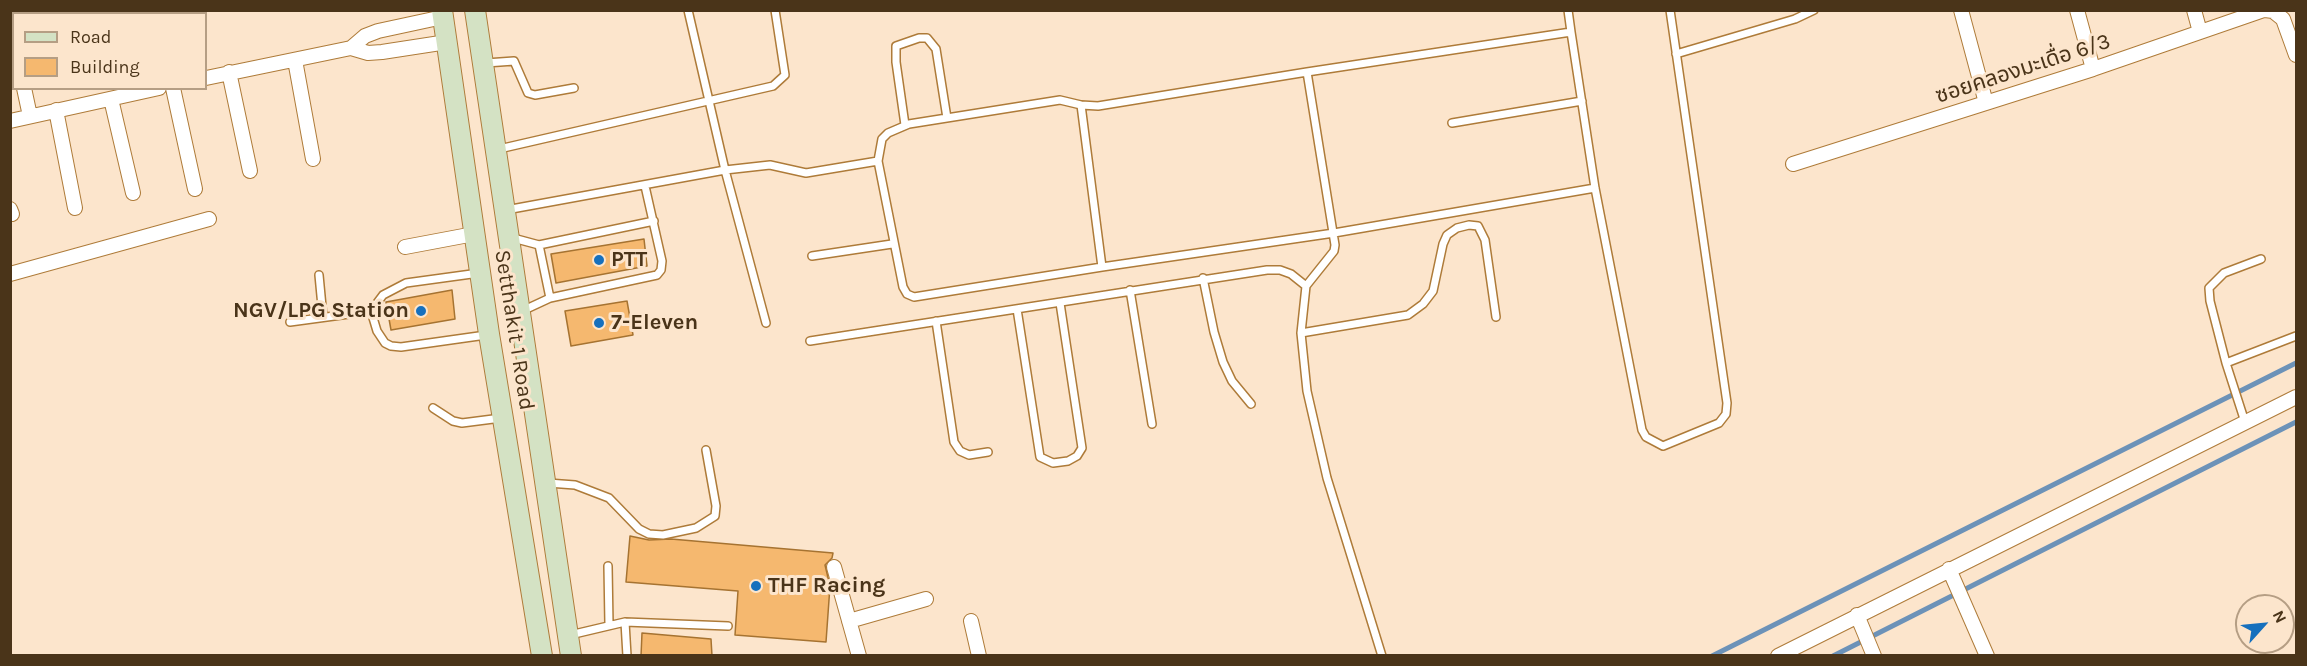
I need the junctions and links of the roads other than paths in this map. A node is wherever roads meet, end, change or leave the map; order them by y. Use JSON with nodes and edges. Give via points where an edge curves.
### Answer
{"nodes":[{"id":1,"x":475,"y":10,"type":"edge"},
{"id":2,"x":688,"y":10,"type":"edge"},
{"id":3,"x":775,"y":10,"type":"edge"},
{"id":4,"x":1568,"y":10,"type":"edge"},
{"id":5,"x":1670,"y":10,"type":"edge"},
{"id":6,"x":1814,"y":10,"type":"edge"},
{"id":7,"x":1961,"y":10,"type":"edge"},
{"id":8,"x":2077,"y":10,"type":"edge"},
{"id":9,"x":2194,"y":10,"type":"edge"},
{"id":10,"x":2265,"y":10,"type":"edge"},
{"id":11,"x":443,"y":14,"type":"edge"},
{"id":12,"x":2225,"y":17,"type":"edge"},
{"id":13,"x":1571,"y":32,"type":"junction"},
{"id":14,"x":2200,"y":33,"type":"junction"},
{"id":15,"x":447,"y":42,"type":"junction"},
{"id":16,"x":351,"y":48,"type":"junction"},
{"id":17,"x":1676,"y":54,"type":"junction"},
{"id":18,"x":2296,"y":55,"type":"edge"},
{"id":19,"x":295,"y":60,"type":"junction"},
{"id":20,"x":483,"y":63,"type":"junction"},
{"id":21,"x":2092,"y":69,"type":"junction"},
{"id":22,"x":229,"y":72,"type":"junction"},
{"id":23,"x":1307,"y":72,"type":"junction"},
{"id":24,"x":207,"y":78,"type":"edge"},
{"id":25,"x":574,"y":88,"type":"dead end"},
{"id":26,"x":24,"y":90,"type":"edge"},
{"id":27,"x":87,"y":90,"type":"edge"},
{"id":28,"x":150,"y":90,"type":"edge"},
{"id":29,"x":173,"y":90,"type":"edge"},
{"id":30,"x":111,"y":99,"type":"junction"},
{"id":31,"x":1582,"y":101,"type":"junction"},
{"id":32,"x":710,"y":102,"type":"junction"},
{"id":33,"x":90,"y":103,"type":"junction"},
{"id":34,"x":1986,"y":103,"type":"junction"},
{"id":35,"x":1081,"y":105,"type":"junction"},
{"id":36,"x":56,"y":110,"type":"junction"},
{"id":37,"x":30,"y":116,"type":"junction"},
{"id":38,"x":947,"y":118,"type":"junction"},
{"id":39,"x":10,"y":121,"type":"edge"},
{"id":40,"x":1452,"y":123,"type":"dead end"},
{"id":41,"x":905,"y":125,"type":"junction"},
{"id":42,"x":495,"y":150,"type":"junction"},
{"id":43,"x":313,"y":159,"type":"dead end"},
{"id":44,"x":878,"y":161,"type":"junction"},
{"id":45,"x":1793,"y":164,"type":"dead end"},
{"id":46,"x":725,"y":170,"type":"junction"},
{"id":47,"x":250,"y":171,"type":"dead end"},
{"id":48,"x":645,"y":186,"type":"junction"},
{"id":49,"x":1595,"y":188,"type":"junction"},
{"id":50,"x":195,"y":189,"type":"dead end"},
{"id":51,"x":133,"y":193,"type":"dead end"},
{"id":52,"x":75,"y":208,"type":"dead end"},
{"id":53,"x":504,"y":210,"type":"junction"},
{"id":54,"x":209,"y":219,"type":"dead end"},
{"id":55,"x":654,"y":221,"type":"junction"},
{"id":56,"x":1334,"y":233,"type":"junction"},
{"id":57,"x":474,"y":234,"type":"junction"},
{"id":58,"x":507,"y":237,"type":"junction"},
{"id":59,"x":892,"y":244,"type":"junction"},
{"id":60,"x":539,"y":245,"type":"junction"},
{"id":61,"x":405,"y":248,"type":"dead end"},
{"id":62,"x":812,"y":256,"type":"dead end"},
{"id":63,"x":2261,"y":259,"type":"dead end"},
{"id":64,"x":1102,"y":267,"type":"junction"},
{"id":65,"x":480,"y":273,"type":"junction"},
{"id":66,"x":10,"y":274,"type":"edge"},
{"id":67,"x":319,"y":275,"type":"dead end"},
{"id":68,"x":1203,"y":278,"type":"junction"},
{"id":69,"x":1306,"y":286,"type":"junction"},
{"id":70,"x":1131,"y":290,"type":"junction"},
{"id":71,"x":550,"y":298,"type":"junction"},
{"id":72,"x":1060,"y":303,"type":"junction"},
{"id":73,"x":1017,"y":309,"type":"junction"},
{"id":74,"x":371,"y":310,"type":"junction"},
{"id":75,"x":519,"y":312,"type":"junction"},
{"id":76,"x":323,"y":317,"type":"junction"},
{"id":77,"x":1496,"y":317,"type":"dead end"},
{"id":78,"x":936,"y":321,"type":"junction"},
{"id":79,"x":290,"y":322,"type":"dead end"},
{"id":80,"x":766,"y":323,"type":"dead end"},
{"id":81,"x":1301,"y":333,"type":"junction"},
{"id":82,"x":489,"y":334,"type":"junction"},
{"id":83,"x":2296,"y":336,"type":"edge"},
{"id":84,"x":810,"y":341,"type":"dead end"},
{"id":85,"x":2226,"y":363,"type":"junction"},
{"id":86,"x":2296,"y":397,"type":"edge"},
{"id":87,"x":1251,"y":404,"type":"dead end"},
{"id":88,"x":433,"y":408,"type":"dead end"},
{"id":89,"x":503,"y":417,"type":"junction"},
{"id":90,"x":2245,"y":422,"type":"junction"},
{"id":91,"x":1152,"y":424,"type":"dead end"},
{"id":92,"x":706,"y":450,"type":"dead end"},
{"id":93,"x":988,"y":453,"type":"dead end"},
{"id":94,"x":545,"y":483,"type":"junction"},
{"id":95,"x":608,"y":566,"type":"dead end"},
{"id":96,"x":834,"y":567,"type":"dead end"},
{"id":97,"x":1949,"y":569,"type":"junction"},
{"id":98,"x":926,"y":599,"type":"dead end"},
{"id":99,"x":1857,"y":615,"type":"junction"},
{"id":100,"x":849,"y":621,"type":"junction"},
{"id":101,"x":971,"y":621,"type":"dead end"},
{"id":102,"x":626,"y":622,"type":"junction"},
{"id":103,"x":609,"y":625,"type":"junction"},
{"id":104,"x":728,"y":626,"type":"dead end"},
{"id":105,"x":568,"y":636,"type":"junction"},
{"id":106,"x":542,"y":656,"type":"edge"},
{"id":107,"x":571,"y":656,"type":"edge"},
{"id":108,"x":627,"y":656,"type":"edge"},
{"id":109,"x":859,"y":656,"type":"edge"},
{"id":110,"x":979,"y":656,"type":"edge"},
{"id":111,"x":1382,"y":656,"type":"edge"},
{"id":112,"x":1778,"y":656,"type":"edge"},
{"id":113,"x":1874,"y":656,"type":"edge"},
{"id":114,"x":1987,"y":656,"type":"edge"}],
"edges":[{"from":1,"to":20,"type":"main road","name":"Setthakit 1 Road"},
{"from":2,"to":32,"type":"lane"},
{"from":3,"to":32,"type":"lane","via":[[785,75],[773,86]]},
{"from":4,"to":13,"type":"lane"},
{"from":5,"to":17,"type":"lane"},
{"from":6,"to":17,"type":"lane"},
{"from":7,"to":34,"type":"street"},
{"from":8,"to":21,"type":"street"},
{"from":9,"to":14,"type":"street"},
{"from":10,"to":12,"type":"street","name":"ซอยคลองมะเดื่อ 6/3"},
{"from":10,"to":18,"type":"street","name":"ซอยคลองมะเดื่อ 6/3","via":[[2283,19]]},
{"from":11,"to":15,"type":"main road","name":"Setthakit 1 Road"},
{"from":11,"to":16,"type":"street","via":[[364,36]]},
{"from":12,"to":14,"type":"street","name":"ซอยคลองมะเดื่อ 6/3"},
{"from":13,"to":23,"type":"lane"},
{"from":13,"to":31,"type":"lane"},
{"from":14,"to":21,"type":"street","name":"ซอยคลองมะเดื่อ 6/3"},
{"from":15,"to":16,"type":"street","via":[[368,53]]},
{"from":15,"to":57,"type":"main road","name":"Setthakit 1 Road"},
{"from":16,"to":19,"type":"street"},
{"from":17,"to":49,"type":"lane","via":[[1727,403],[1726,414],[1719,423],[1672,444],[1655,444],[1642,430]]},
{"from":19,"to":22,"type":"street"},
{"from":19,"to":43,"type":"street"},
{"from":20,"to":25,"type":"lane","via":[[514,61],[528,93]]},
{"from":20,"to":42,"type":"main road","name":"Setthakit 1 Road"},
{"from":21,"to":34,"type":"street","name":"ซอยคลองมะเดื่อ 6/3"},
{"from":22,"to":24,"type":"street"},
{"from":22,"to":47,"type":"street"},
{"from":23,"to":35,"type":"lane","via":[[1098,106]]},
{"from":23,"to":56,"type":"lane"},
{"from":26,"to":37,"type":"street"},
{"from":27,"to":33,"type":"street"},
{"from":28,"to":30,"type":"street"},
{"from":29,"to":50,"type":"street"},
{"from":30,"to":33,"type":"street"},
{"from":30,"to":51,"type":"street"},
{"from":31,"to":40,"type":"lane"},
{"from":31,"to":49,"type":"lane"},
{"from":32,"to":42,"type":"lane"},
{"from":32,"to":46,"type":"lane"},
{"from":33,"to":36,"type":"street"},
{"from":34,"to":45,"type":"street","name":"ซอยคลองมะเดื่อ 6/3"},
{"from":35,"to":38,"type":"lane","via":[[1060,100]]},
{"from":35,"to":64,"type":"lane"},
{"from":36,"to":37,"type":"street"},
{"from":36,"to":52,"type":"street"},
{"from":37,"to":39,"type":"street"},
{"from":38,"to":41,"type":"lane"},
{"from":38,"to":41,"type":"lane","via":[[936,49],[927,38],[919,38],[896,46]]},
{"from":41,"to":44,"type":"lane","via":[[882,140]]},
{"from":42,"to":53,"type":"main road","name":"Setthakit 1 Road"},
{"from":44,"to":46,"type":"lane","via":[[806,173],[770,165]]},
{"from":44,"to":59,"type":"lane"},
{"from":46,"to":48,"type":"lane"},
{"from":46,"to":80,"type":"lane"},
{"from":48,"to":53,"type":"lane"},
{"from":48,"to":55,"type":"lane"},
{"from":49,"to":56,"type":"lane"},
{"from":53,"to":58,"type":"main road","name":"Setthakit 1 Road"},
{"from":54,"to":66,"type":"street"},
{"from":55,"to":60,"type":"lane"},
{"from":55,"to":71,"type":"lane","via":[[662,261],[662,270],[657,275]]},
{"from":56,"to":64,"type":"lane"},
{"from":56,"to":69,"type":"lane","via":[[1334,250]]},
{"from":57,"to":61,"type":"street"},
{"from":57,"to":65,"type":"main road","name":"Setthakit 1 Road"},
{"from":58,"to":60,"type":"lane"},
{"from":58,"to":75,"type":"main road","name":"Setthakit 1 Road"},
{"from":59,"to":62,"type":"lane"},
{"from":59,"to":64,"type":"lane","via":[[903,287],[914,297]]},
{"from":60,"to":71,"type":"lane"},
{"from":63,"to":85,"type":"lane","via":[[2224,273],[2209,288]]},
{"from":65,"to":74,"type":"lane","via":[[406,283],[383,295]]},
{"from":65,"to":82,"type":"main road","name":"Setthakit 1 Road"},
{"from":67,"to":76,"type":"lane"},
{"from":68,"to":69,"type":"lane","via":[[1280,270]]},
{"from":68,"to":70,"type":"lane"},
{"from":68,"to":87,"type":"lane","via":[[1223,362],[1232,381]]},
{"from":69,"to":81,"type":"lane"},
{"from":70,"to":72,"type":"lane"},
{"from":70,"to":91,"type":"lane"},
{"from":71,"to":75,"type":"lane"},
{"from":72,"to":73,"type":"lane"},
{"from":72,"to":73,"type":"lane","via":[[1082,448],[1068,461],[1053,463],[1040,457]]},
{"from":73,"to":78,"type":"lane"},
{"from":74,"to":76,"type":"lane"},
{"from":74,"to":82,"type":"lane","via":[[377,331],[391,346]]},
{"from":75,"to":94,"type":"main road","name":"Setthakit 1 Road"},
{"from":76,"to":79,"type":"lane"},
{"from":77,"to":81,"type":"lane","via":[[1485,240],[1478,226],[1469,225],[1447,235],[1433,291],[1408,315]]},
{"from":78,"to":84,"type":"lane"},
{"from":78,"to":93,"type":"lane","via":[[954,442],[969,455]]},
{"from":81,"to":111,"type":"lane","via":[[1317,441]]},
{"from":82,"to":89,"type":"main road","name":"Setthakit 1 Road"},
{"from":83,"to":85,"type":"lane"},
{"from":85,"to":90,"type":"lane"},
{"from":86,"to":90,"type":"street"},
{"from":88,"to":89,"type":"lane","via":[[462,423]]},
{"from":89,"to":106,"type":"main road","name":"Setthakit 1 Road"},
{"from":90,"to":97,"type":"street"},
{"from":92,"to":94,"type":"lane","via":[[715,516],[706,524],[685,531],[649,534],[609,498],[575,485]]},
{"from":94,"to":105,"type":"main road","name":"Setthakit 1 Road"},
{"from":95,"to":103,"type":"lane"},
{"from":96,"to":100,"type":"street"},
{"from":97,"to":99,"type":"street"},
{"from":97,"to":114,"type":"street"},
{"from":98,"to":100,"type":"street"},
{"from":99,"to":112,"type":"street"},
{"from":99,"to":113,"type":"street"},
{"from":100,"to":109,"type":"street"},
{"from":101,"to":110,"type":"street"},
{"from":102,"to":103,"type":"lane"},
{"from":102,"to":104,"type":"lane"},
{"from":102,"to":108,"type":"lane"},
{"from":103,"to":105,"type":"lane"},
{"from":105,"to":107,"type":"main road","name":"Setthakit 1 Road"}]}
